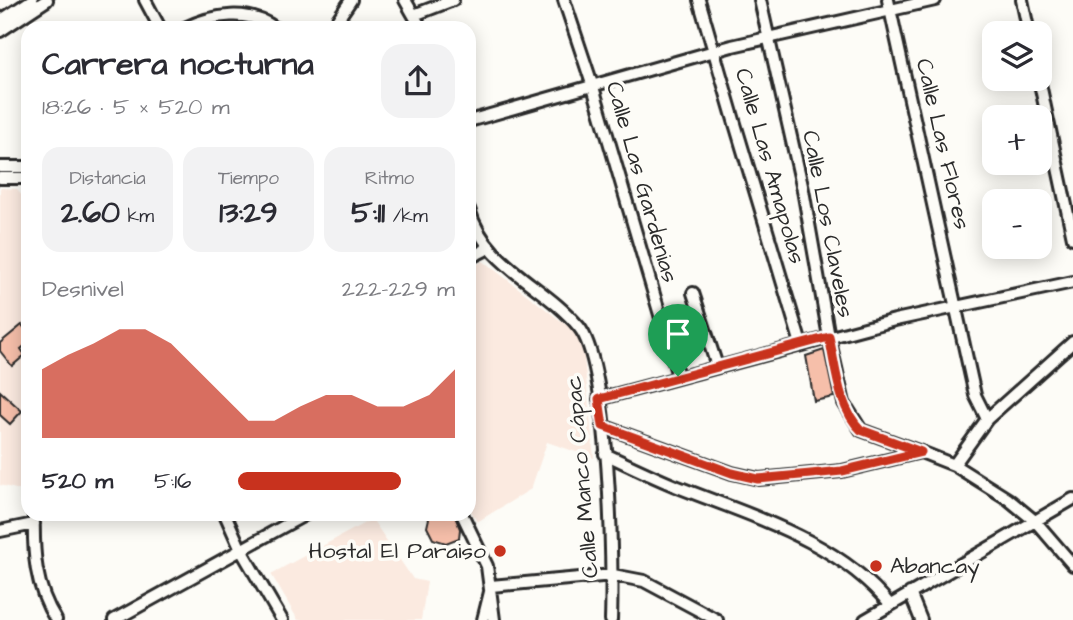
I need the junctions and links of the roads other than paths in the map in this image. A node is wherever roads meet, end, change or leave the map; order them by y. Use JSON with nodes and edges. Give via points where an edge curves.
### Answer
{"nodes":[{"id":1,"x":32,"y":0,"type":"edge"},
{"id":2,"x":47,"y":0,"type":"edge"},
{"id":3,"x":145,"y":0,"type":"edge"},
{"id":4,"x":351,"y":0,"type":"edge"},
{"id":5,"x":405,"y":0,"type":"edge"},
{"id":6,"x":453,"y":0,"type":"edge"},
{"id":7,"x":564,"y":0,"type":"edge"},
{"id":8,"x":699,"y":0,"type":"edge"},
{"id":9,"x":760,"y":0,"type":"edge"},
{"id":10,"x":935,"y":0,"type":"edge"},
{"id":11,"x":1022,"y":0,"type":"edge"},
{"id":12,"x":889,"y":5,"type":"edge"},
{"id":13,"x":414,"y":15,"type":"junction"},
{"id":14,"x":0,"y":21,"type":"edge"},
{"id":15,"x":156,"y":21,"type":"edge"},
{"id":16,"x":210,"y":21,"type":"edge"},
{"id":17,"x":265,"y":21,"type":"edge"},
{"id":18,"x":337,"y":21,"type":"edge"},
{"id":19,"x":417,"y":21,"type":"edge"},
{"id":20,"x":1026,"y":21,"type":"edge"},
{"id":21,"x":0,"y":31,"type":"edge"},
{"id":22,"x":770,"y":37,"type":"junction"},
{"id":23,"x":716,"y":51,"type":"junction"},
{"id":24,"x":593,"y":87,"type":"junction"},
{"id":25,"x":1042,"y":91,"type":"edge"},
{"id":26,"x":476,"y":119,"type":"edge"},
{"id":27,"x":0,"y":167,"type":"edge"},
{"id":28,"x":21,"y":167,"type":"edge"},
{"id":29,"x":0,"y":178,"type":"edge"},
{"id":30,"x":21,"y":178,"type":"edge"},
{"id":31,"x":476,"y":224,"type":"edge"},
{"id":32,"x":1073,"y":238,"type":"edge"},
{"id":33,"x":487,"y":249,"type":"junction"},
{"id":34,"x":476,"y":254,"type":"edge"},
{"id":35,"x":1073,"y":282,"type":"edge"},
{"id":36,"x":693,"y":293,"type":"dead end"},
{"id":37,"x":958,"y":308,"type":"junction"},
{"id":38,"x":829,"y":337,"type":"junction"},
{"id":39,"x":1073,"y":342,"type":"edge"},
{"id":40,"x":801,"y":344,"type":"junction"},
{"id":41,"x":717,"y":366,"type":"junction"},
{"id":42,"x":678,"y":376,"type":"junction"},
{"id":43,"x":599,"y":399,"type":"junction"},
{"id":44,"x":987,"y":419,"type":"junction"},
{"id":45,"x":603,"y":426,"type":"junction"},
{"id":46,"x":921,"y":452,"type":"junction"},
{"id":47,"x":605,"y":454,"type":"junction"},
{"id":48,"x":954,"y":465,"type":"junction"},
{"id":49,"x":1073,"y":499,"type":"edge"},
{"id":50,"x":28,"y":521,"type":"edge"},
{"id":51,"x":34,"y":521,"type":"edge"},
{"id":52,"x":228,"y":521,"type":"edge"},
{"id":53,"x":292,"y":521,"type":"edge"},
{"id":54,"x":466,"y":521,"type":"edge"},
{"id":55,"x":1036,"y":522,"type":"junction"},
{"id":56,"x":0,"y":531,"type":"edge"},
{"id":57,"x":241,"y":550,"type":"junction"},
{"id":58,"x":1073,"y":565,"type":"edge"},
{"id":59,"x":613,"y":575,"type":"junction"},
{"id":60,"x":491,"y":586,"type":"junction"},
{"id":61,"x":910,"y":593,"type":"junction"},
{"id":62,"x":890,"y":605,"type":"junction"},
{"id":63,"x":56,"y":620,"type":"edge"},
{"id":64,"x":114,"y":620,"type":"edge"},
{"id":65,"x":282,"y":620,"type":"edge"},
{"id":66,"x":483,"y":620,"type":"edge"},
{"id":67,"x":494,"y":620,"type":"edge"},
{"id":68,"x":611,"y":620,"type":"edge"},
{"id":69,"x":717,"y":620,"type":"edge"},
{"id":70,"x":865,"y":620,"type":"edge"},
{"id":71,"x":921,"y":620,"type":"edge"}],
"edges":[{"from":1,"to":14,"type":"street"},
{"from":2,"to":21,"type":"street"},
{"from":3,"to":15,"type":"street"},
{"from":4,"to":18,"type":"street"},
{"from":5,"to":13,"type":"street"},
{"from":6,"to":13,"type":"street"},
{"from":7,"to":24,"type":"street","name":"Calle Las Gardenias"},
{"from":8,"to":23,"type":"street","name":"Calle Las Amapolas"},
{"from":9,"to":22,"type":"street","name":"Calle Los Claveles"},
{"from":10,"to":12,"type":"street"},
{"from":11,"to":20,"type":"street"},
{"from":12,"to":22,"type":"street"},
{"from":12,"to":37,"type":"street","name":"Calle Las Flores"},
{"from":13,"to":19,"type":"street"},
{"from":16,"to":17,"type":"street","via":[[236,14]]},
{"from":22,"to":23,"type":"street"},
{"from":22,"to":38,"type":"street","name":"Calle Los Claveles"},
{"from":23,"to":24,"type":"street"},
{"from":23,"to":40,"type":"street","name":"Calle Las Amapolas","via":[[734,128]]},
{"from":24,"to":26,"type":"street"},
{"from":24,"to":42,"type":"street","name":"Calle Las Gardenias"},
{"from":25,"to":32,"type":"street"},
{"from":27,"to":28,"type":"street"},
{"from":29,"to":30,"type":"street"},
{"from":31,"to":33,"type":"street"},
{"from":33,"to":34,"type":"street"},
{"from":33,"to":43,"type":"street","name":"Calle Manco Cápac","via":[[580,328]]},
{"from":35,"to":37,"type":"street"},
{"from":36,"to":41,"type":"street"},
{"from":37,"to":38,"type":"street"},
{"from":37,"to":44,"type":"street","name":"Calle Las Flores","via":[[975,395]]},
{"from":38,"to":40,"type":"street"},
{"from":38,"to":46,"type":"street","name":"Calle Los Claveles","via":[[844,403],[856,425]]},
{"from":39,"to":44,"type":"street"},
{"from":40,"to":41,"type":"street"},
{"from":41,"to":42,"type":"street"},
{"from":42,"to":43,"type":"street"},
{"from":43,"to":45,"type":"street","name":"Calle Manco Cápac"},
{"from":44,"to":48,"type":"street"},
{"from":45,"to":46,"type":"street","via":[[758,479],[842,471]]},
{"from":45,"to":47,"type":"street","name":"Calle Manco Cápac"},
{"from":46,"to":48,"type":"street"},
{"from":47,"to":59,"type":"street","name":"Calle Manco Cápac"},
{"from":47,"to":62,"type":"street","via":[[830,553],[878,589]]},
{"from":48,"to":55,"type":"street"},
{"from":49,"to":55,"type":"street"},
{"from":50,"to":56,"type":"street"},
{"from":51,"to":63,"type":"street","via":[[33,557]]},
{"from":52,"to":57,"type":"street"},
{"from":53,"to":57,"type":"street"},
{"from":54,"to":60,"type":"street","via":[[488,566]]},
{"from":55,"to":58,"type":"street"},
{"from":55,"to":61,"type":"street"},
{"from":57,"to":64,"type":"street"},
{"from":57,"to":65,"type":"street"},
{"from":59,"to":60,"type":"street"},
{"from":59,"to":68,"type":"street","name":"Calle Manco Cápac"},
{"from":59,"to":69,"type":"street","via":[[644,581]]},
{"from":60,"to":66,"type":"street"},
{"from":60,"to":67,"type":"street"},
{"from":61,"to":62,"type":"street"},
{"from":61,"to":71,"type":"street"},
{"from":62,"to":70,"type":"street"}]}
